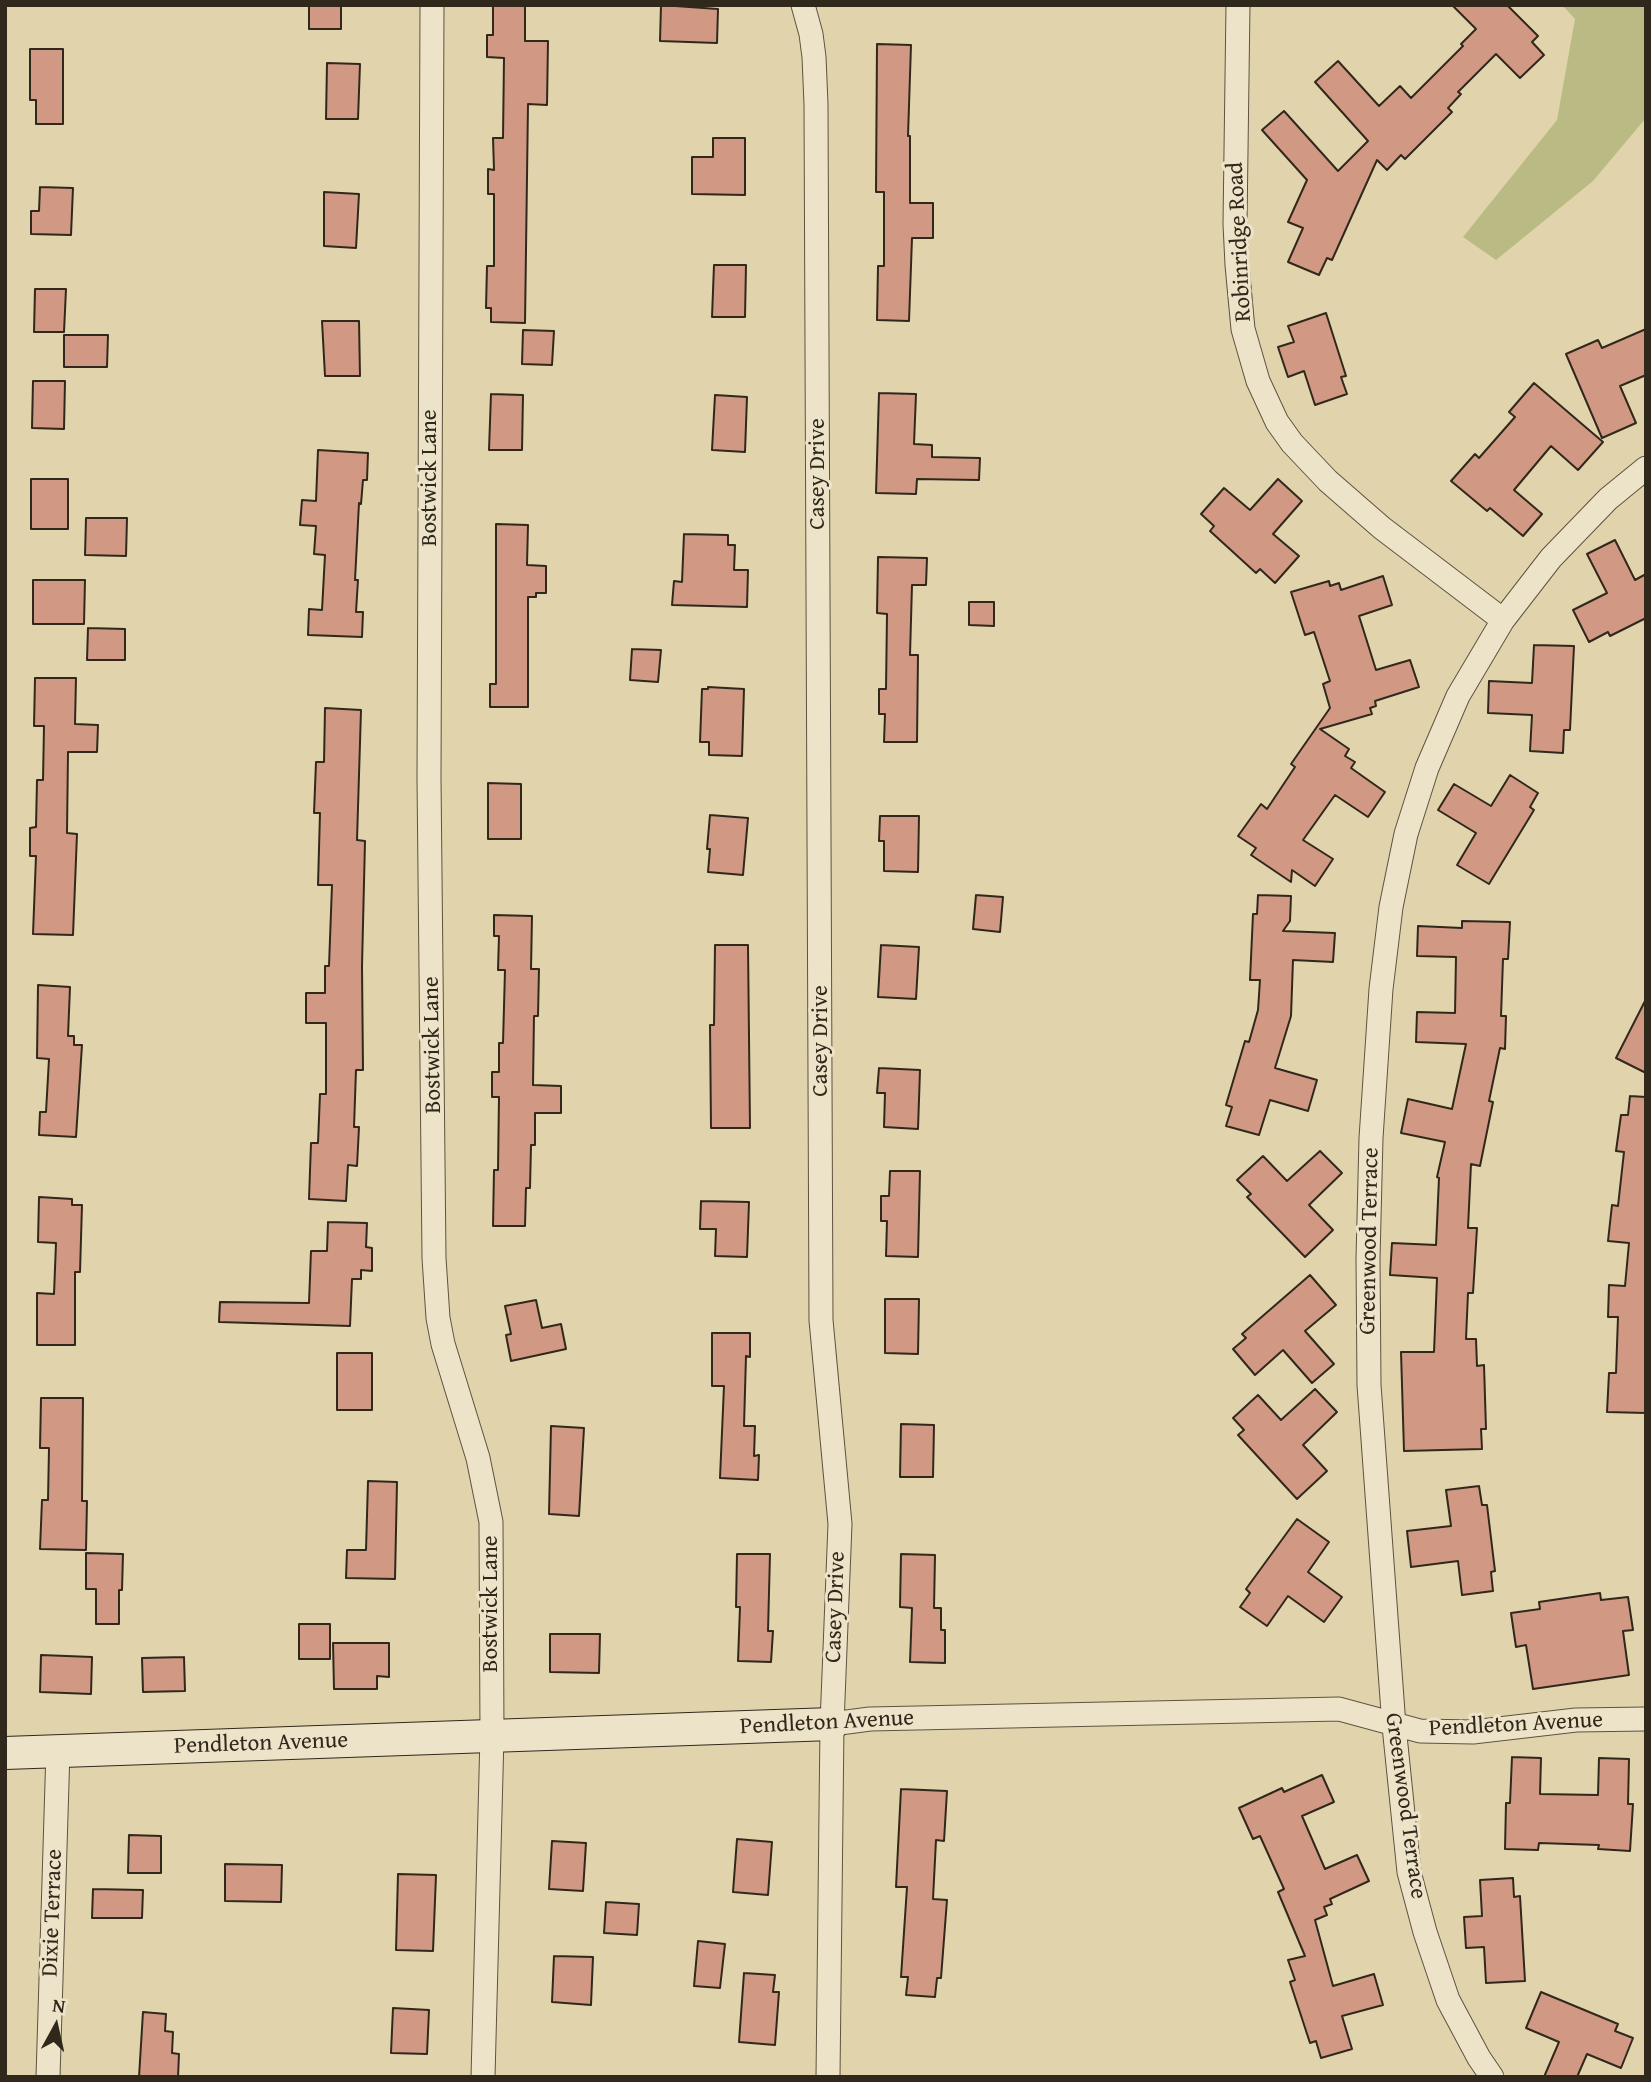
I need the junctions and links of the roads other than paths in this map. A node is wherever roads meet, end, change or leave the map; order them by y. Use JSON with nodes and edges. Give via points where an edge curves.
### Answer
{"nodes":[{"id":1,"x":432,"y":5,"type":"edge"},
{"id":2,"x":803,"y":5,"type":"edge"},
{"id":3,"x":1238,"y":5,"type":"edge"},
{"id":4,"x":1646,"y":468,"type":"edge"},
{"id":5,"x":1503,"y":621,"type":"junction"},
{"id":6,"x":1646,"y":1719,"type":"edge"},
{"id":7,"x":832,"y":1724,"type":"junction"},
{"id":8,"x":1394,"y":1726,"type":"junction"},
{"id":9,"x":492,"y":1736,"type":"junction"},
{"id":10,"x":58,"y":1750,"type":"junction"},
{"id":11,"x":5,"y":1753,"type":"edge"},
{"id":12,"x":48,"y":2077,"type":"edge"},
{"id":13,"x":484,"y":2077,"type":"edge"},
{"id":14,"x":828,"y":2077,"type":"edge"},
{"id":15,"x":1492,"y":2077,"type":"edge"}],
"edges":[{"from":1,"to":9,"type":"street","name":"Bostwick Lane","via":[[429,778],[435,1289],[443,1344],[478,1458],[491,1522]]},
{"from":2,"to":7,"type":"street","name":"Casey Drive","via":[[811,34],[816,104],[821,1320],[839,1524]]},
{"from":3,"to":5,"type":"street","name":"Robinridge Road","via":[[1237,265],[1243,329],[1267,402],[1292,443],[1328,481]]},
{"from":4,"to":5,"type":"street","name":"Greenwood Terrace","via":[[1577,529]]},
{"from":5,"to":8,"type":"street","name":"Greenwood Terrace","via":[[1458,696],[1415,801],[1397,870],[1381,989],[1371,1138],[1369,1385]]},
{"from":6,"to":8,"type":"street","name":"Pendleton Avenue","via":[[1576,1720],[1473,1732]]},
{"from":7,"to":8,"type":"street","name":"Pendleton Avenue","via":[[870,1719],[1339,1709]]},
{"from":7,"to":9,"type":"street","name":"Pendleton Avenue"},
{"from":7,"to":14,"type":"street","name":"Casey Drive"},
{"from":8,"to":15,"type":"street","name":"Greenwood Terrace","via":[[1409,1872],[1425,1932],[1448,2000]]},
{"from":9,"to":10,"type":"street","name":"Pendleton Avenue"},
{"from":9,"to":13,"type":"street","name":"Bostwick Lane"},
{"from":10,"to":11,"type":"street","name":"Pendleton Avenue"},
{"from":10,"to":12,"type":"street","name":"Dixie Terrace"}]}
